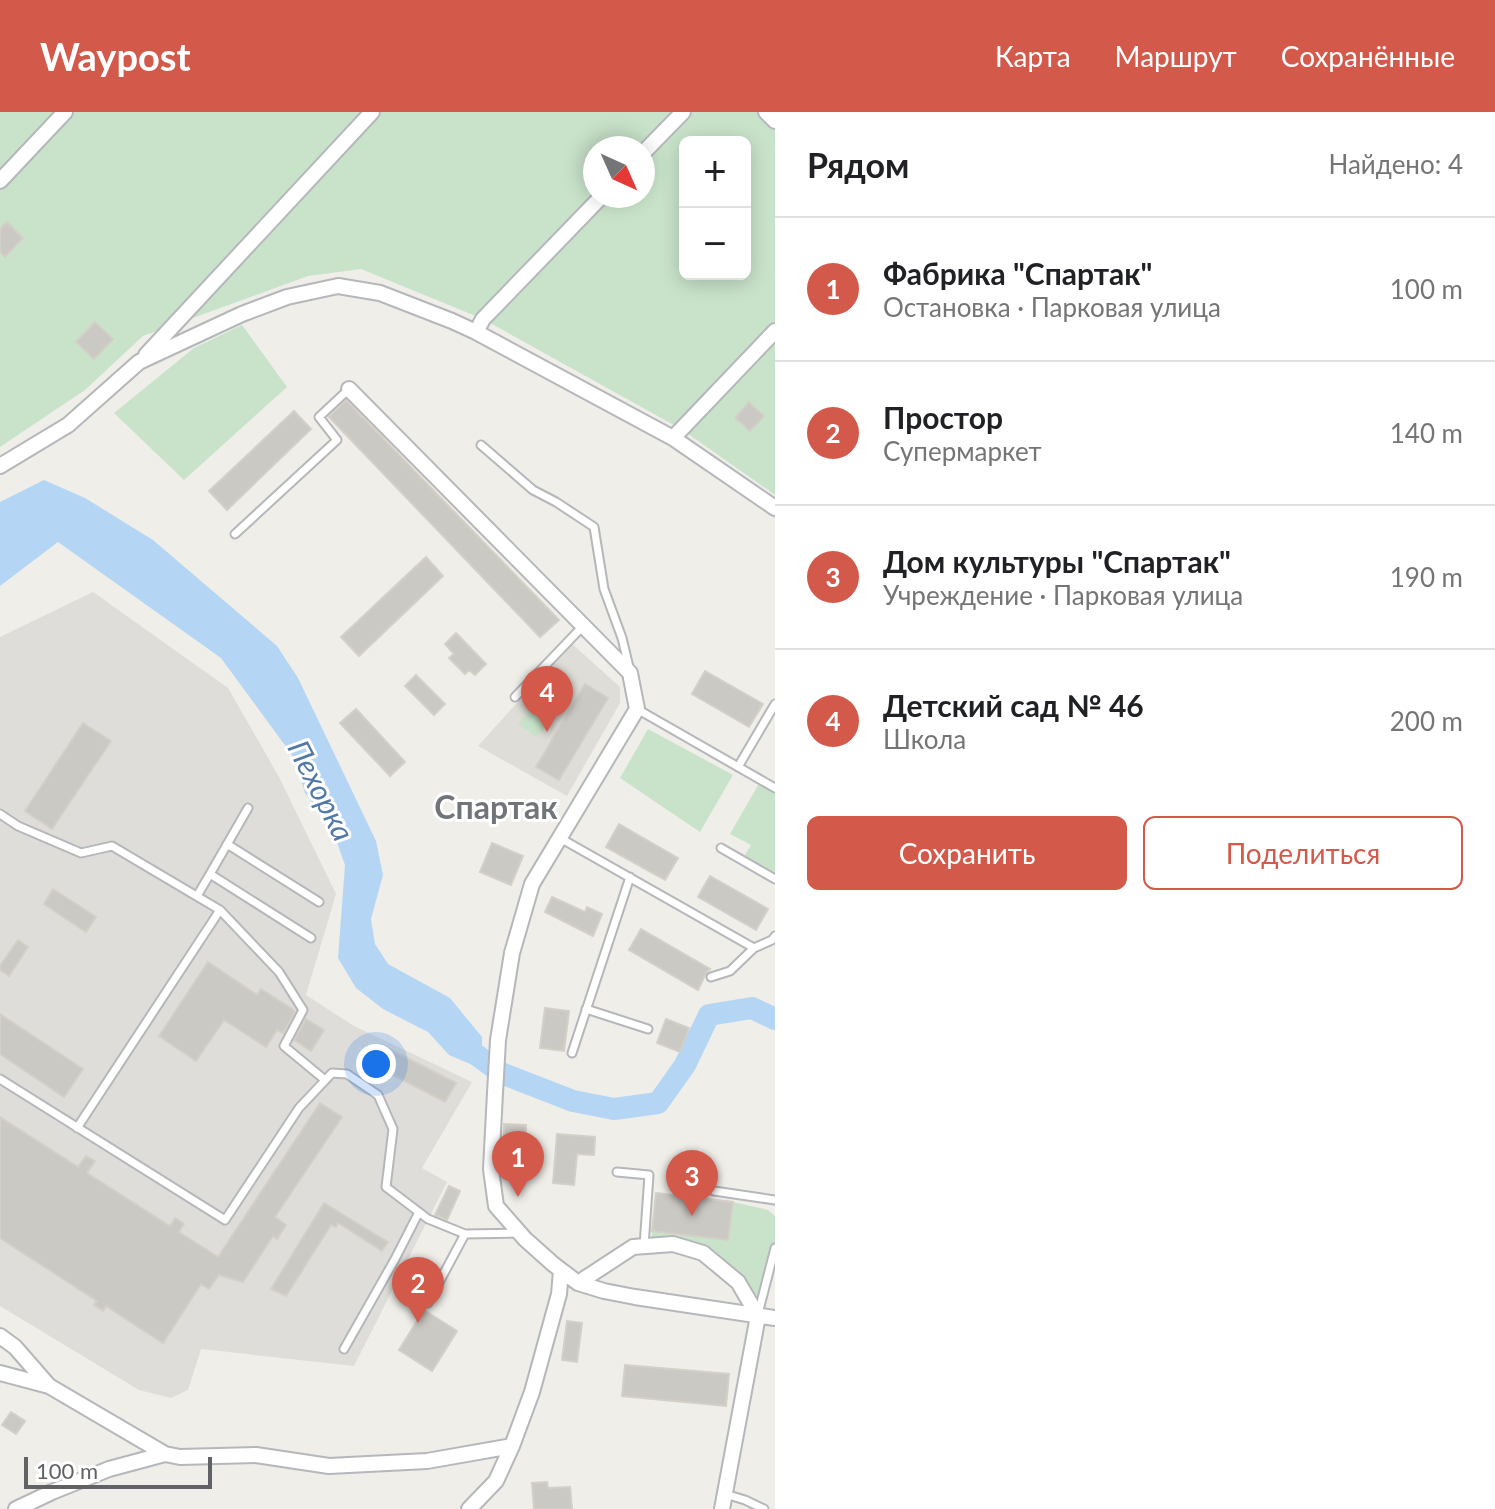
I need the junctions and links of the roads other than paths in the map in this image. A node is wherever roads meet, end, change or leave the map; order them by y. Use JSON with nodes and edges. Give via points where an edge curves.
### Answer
{"nodes":[{"id":1,"x":65,"y":112,"type":"edge"},
{"id":2,"x":372,"y":112,"type":"edge"},
{"id":3,"x":683,"y":112,"type":"edge"},
{"id":4,"x":766,"y":112,"type":"edge"},
{"id":5,"x":775,"y":121,"type":"edge"},
{"id":6,"x":655,"y":141,"type":"edge"},
{"id":7,"x":0,"y":181,"type":"edge"},
{"id":8,"x":590,"y":208,"type":"edge"},
{"id":9,"x":775,"y":331,"type":"edge"},
{"id":10,"x":476,"y":332,"type":"junction"},
{"id":11,"x":139,"y":362,"type":"junction"},
{"id":12,"x":349,"y":389,"type":"joint"},
{"id":13,"x":673,"y":438,"type":"junction"},
{"id":14,"x":481,"y":445,"type":"dead end"},
{"id":15,"x":0,"y":466,"type":"edge"},
{"id":16,"x":775,"y":508,"type":"edge"},
{"id":17,"x":235,"y":534,"type":"dead end"},
{"id":18,"x":583,"y":626,"type":"junction"},
{"id":19,"x":630,"y":673,"type":"junction"},
{"id":20,"x":515,"y":697,"type":"dead end"},
{"id":21,"x":775,"y":704,"type":"edge"},
{"id":22,"x":637,"y":709,"type":"junction"},
{"id":23,"x":738,"y":767,"type":"junction"},
{"id":24,"x":775,"y":788,"type":"edge"},
{"id":25,"x":248,"y":808,"type":"dead end"},
{"id":26,"x":0,"y":814,"type":"edge"},
{"id":27,"x":560,"y":838,"type":"junction"},
{"id":28,"x":227,"y":844,"type":"junction"},
{"id":29,"x":721,"y":848,"type":"dead end"},
{"id":30,"x":210,"y":874,"type":"junction"},
{"id":31,"x":630,"y":877,"type":"junction"},
{"id":32,"x":775,"y":879,"type":"edge"},
{"id":33,"x":197,"y":896,"type":"junction"},
{"id":34,"x":319,"y":902,"type":"dead end"},
{"id":35,"x":220,"y":910,"type":"junction"},
{"id":36,"x":311,"y":938,"type":"dead end"},
{"id":37,"x":774,"y":939,"type":"edge"},
{"id":38,"x":754,"y":948,"type":"junction"},
{"id":39,"x":711,"y":977,"type":"dead end"},
{"id":40,"x":586,"y":1009,"type":"junction"},
{"id":41,"x":648,"y":1029,"type":"dead end"},
{"id":42,"x":572,"y":1053,"type":"dead end"},
{"id":43,"x":0,"y":1079,"type":"edge"},
{"id":44,"x":325,"y":1080,"type":"junction"},
{"id":45,"x":77,"y":1128,"type":"junction"},
{"id":46,"x":617,"y":1172,"type":"dead end"},
{"id":47,"x":714,"y":1191,"type":"dead end"},
{"id":48,"x":775,"y":1200,"type":"edge"},
{"id":49,"x":419,"y":1212,"type":"junction"},
{"id":50,"x":520,"y":1233,"type":"junction"},
{"id":51,"x":465,"y":1234,"type":"junction"},
{"id":52,"x":644,"y":1246,"type":"junction"},
{"id":53,"x":775,"y":1248,"type":"edge"},
{"id":54,"x":561,"y":1271,"type":"junction"},
{"id":55,"x":578,"y":1283,"type":"junction"},
{"id":56,"x":428,"y":1303,"type":"dead end"},
{"id":57,"x":758,"y":1316,"type":"junction"},
{"id":58,"x":775,"y":1318,"type":"edge"},
{"id":59,"x":0,"y":1336,"type":"edge"},
{"id":60,"x":344,"y":1349,"type":"dead end"},
{"id":61,"x":0,"y":1373,"type":"edge"},
{"id":62,"x":49,"y":1386,"type":"junction"},
{"id":63,"x":512,"y":1446,"type":"junction"},
{"id":64,"x":165,"y":1454,"type":"junction"},
{"id":65,"x":724,"y":1502,"type":"edge"},
{"id":66,"x":16,"y":1509,"type":"edge"},
{"id":67,"x":469,"y":1509,"type":"edge"},
{"id":68,"x":764,"y":1509,"type":"edge"}],
"edges":[{"from":1,"to":7,"type":"street"},
{"from":2,"to":11,"type":"street"},
{"from":3,"to":6,"type":"street"},
{"from":4,"to":5,"type":"street"},
{"from":8,"to":10,"type":"street"},
{"from":9,"to":13,"type":"street"},
{"from":10,"to":11,"type":"street","via":[[380,293],[338,286],[242,314]]},
{"from":10,"to":13,"type":"street"},
{"from":11,"to":15,"type":"street","via":[[68,425]]},
{"from":12,"to":17,"type":"lane","via":[[319,417],[337,440]]},
{"from":12,"to":18,"type":"street"},
{"from":13,"to":16,"type":"street"},
{"from":14,"to":19,"type":"lane","via":[[533,490],[594,527],[604,589]]},
{"from":18,"to":19,"type":"street"},
{"from":18,"to":20,"type":"lane"},
{"from":19,"to":22,"type":"street"},
{"from":21,"to":23,"type":"lane"},
{"from":22,"to":23,"type":"lane"},
{"from":22,"to":27,"type":"street"},
{"from":23,"to":24,"type":"lane"},
{"from":25,"to":28,"type":"lane"},
{"from":26,"to":33,"type":"lane","via":[[81,853],[112,846]]},
{"from":27,"to":31,"type":"lane"},
{"from":27,"to":50,"type":"street","via":[[532,884],[512,953],[498,1040],[491,1169],[496,1206]]},
{"from":28,"to":30,"type":"lane"},
{"from":28,"to":34,"type":"lane"},
{"from":29,"to":32,"type":"lane"},
{"from":30,"to":33,"type":"lane"},
{"from":30,"to":36,"type":"lane"},
{"from":31,"to":38,"type":"lane"},
{"from":31,"to":40,"type":"lane"},
{"from":33,"to":35,"type":"lane"},
{"from":35,"to":44,"type":"lane","via":[[279,972],[303,1010],[284,1046]]},
{"from":35,"to":45,"type":"lane"},
{"from":37,"to":38,"type":"lane"},
{"from":38,"to":39,"type":"lane","via":[[730,971]]},
{"from":40,"to":41,"type":"lane"},
{"from":40,"to":42,"type":"lane"},
{"from":43,"to":45,"type":"lane"},
{"from":44,"to":45,"type":"lane","via":[[299,1108],[225,1220]]},
{"from":44,"to":49,"type":"lane","via":[[332,1073],[347,1074],[378,1095],[393,1129],[386,1187]]},
{"from":46,"to":52,"type":"lane","via":[[649,1175]]},
{"from":47,"to":48,"type":"lane"},
{"from":49,"to":51,"type":"lane"},
{"from":49,"to":60,"type":"lane"},
{"from":50,"to":51,"type":"lane"},
{"from":50,"to":54,"type":"street"},
{"from":51,"to":56,"type":"lane"},
{"from":52,"to":55,"type":"street","via":[[633,1247]]},
{"from":52,"to":57,"type":"street","via":[[673,1244],[703,1253],[738,1282]]},
{"from":53,"to":57,"type":"lane"},
{"from":54,"to":55,"type":"street"},
{"from":54,"to":63,"type":"street","via":[[532,1392]]},
{"from":55,"to":57,"type":"street"},
{"from":57,"to":58,"type":"street"},
{"from":57,"to":65,"type":"street"},
{"from":59,"to":62,"type":"street"},
{"from":61,"to":62,"type":"street"},
{"from":62,"to":64,"type":"street"},
{"from":63,"to":64,"type":"street","via":[[427,1461],[329,1466],[256,1455]]},
{"from":63,"to":67,"type":"street","via":[[496,1481]]},
{"from":64,"to":66,"type":"street","via":[[109,1469]]},
{"from":65,"to":68,"type":"lane","via":[[745,1500]]}]}
